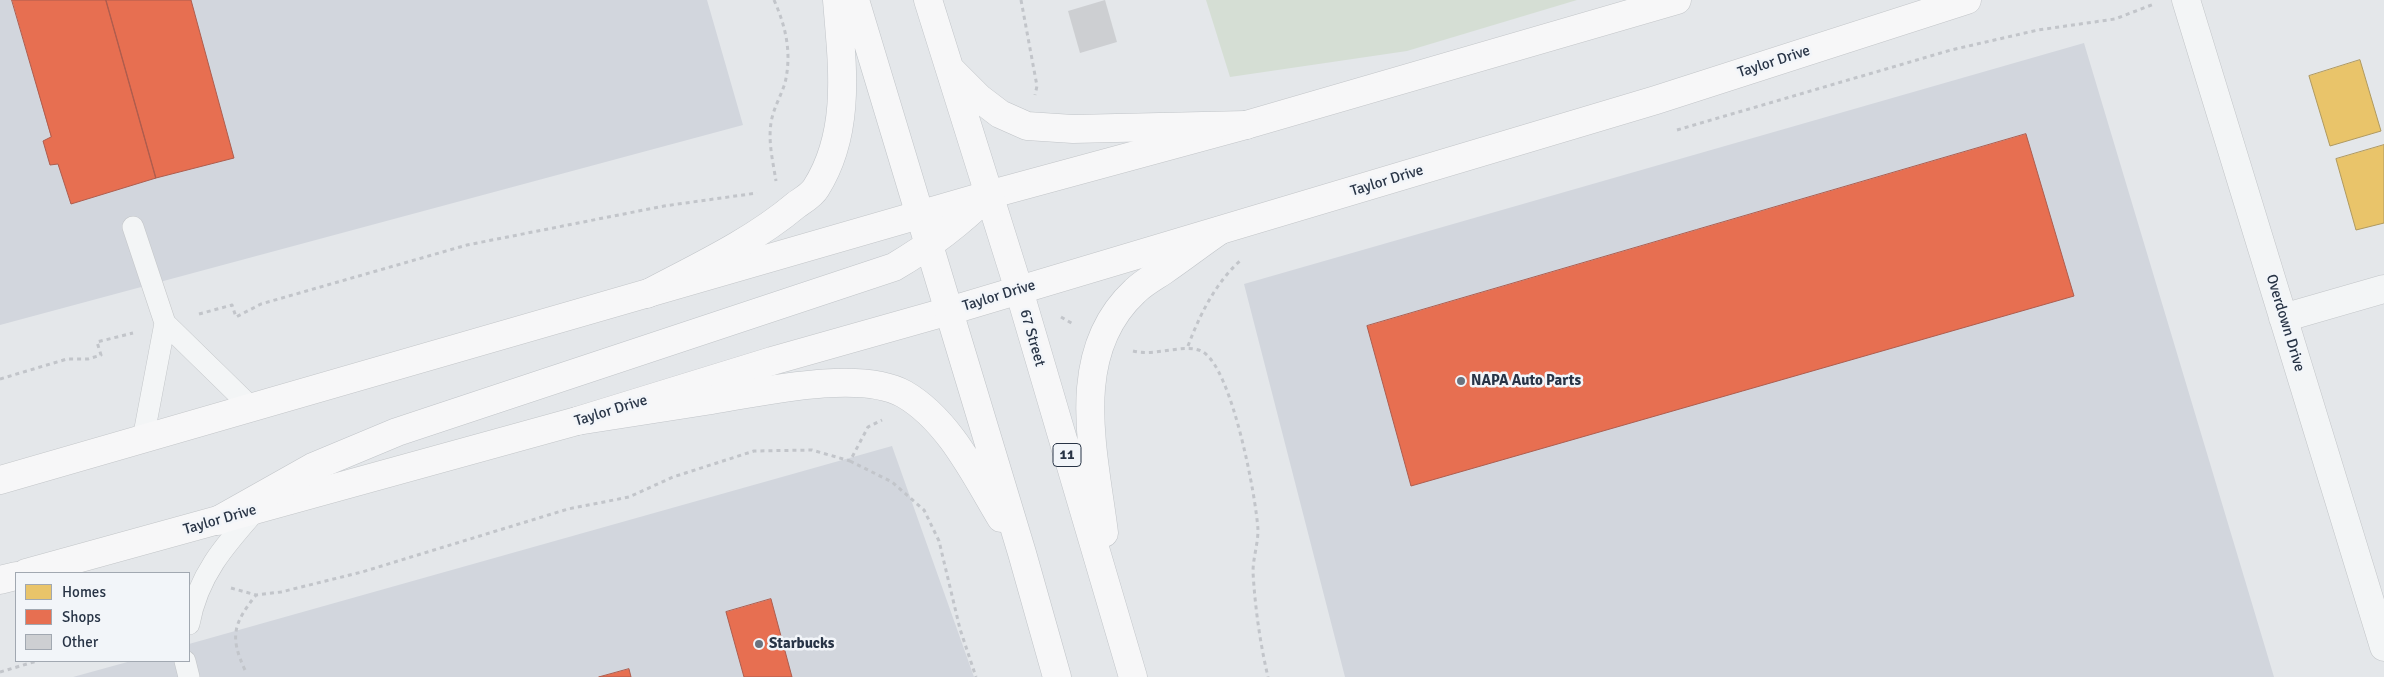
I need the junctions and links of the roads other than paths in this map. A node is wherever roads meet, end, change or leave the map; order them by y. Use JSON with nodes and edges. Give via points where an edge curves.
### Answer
{"nodes":[{"id":1,"x":837,"y":0,"type":"edge"},
{"id":2,"x":855,"y":0,"type":"edge"},
{"id":3,"x":928,"y":0,"type":"edge"},
{"id":4,"x":1677,"y":0,"type":"edge"},
{"id":5,"x":1966,"y":0,"type":"edge"},
{"id":6,"x":2186,"y":0,"type":"edge"},
{"id":7,"x":948,"y":67,"type":"junction"},
{"id":8,"x":1246,"y":125,"type":"junction"},
{"id":9,"x":988,"y":195,"type":"junction"},
{"id":10,"x":920,"y":216,"type":"junction"},
{"id":11,"x":133,"y":227,"type":"dead end"},
{"id":12,"x":1219,"y":231,"type":"junction"},
{"id":13,"x":929,"y":246,"type":"junction"},
{"id":14,"x":2384,"y":289,"type":"edge"},
{"id":15,"x":1018,"y":290,"type":"junction"},
{"id":16,"x":647,"y":294,"type":"junction"},
{"id":17,"x":949,"y":311,"type":"junction"},
{"id":18,"x":2283,"y":318,"type":"junction"},
{"id":19,"x":165,"y":323,"type":"junction"},
{"id":20,"x":252,"y":408,"type":"junction"},
{"id":21,"x":577,"y":421,"type":"junction"},
{"id":22,"x":142,"y":439,"type":"junction"},
{"id":23,"x":0,"y":480,"type":"edge"},
{"id":24,"x":257,"y":509,"type":"junction"},
{"id":25,"x":217,"y":521,"type":"junction"},
{"id":26,"x":1022,"y":553,"type":"junction"},
{"id":27,"x":38,"y":572,"type":"edge"},
{"id":28,"x":15,"y":577,"type":"edge"},
{"id":29,"x":0,"y":580,"type":"edge"},
{"id":30,"x":1116,"y":619,"type":"junction"},
{"id":31,"x":190,"y":620,"type":"edge"},
{"id":32,"x":2384,"y":647,"type":"edge"},
{"id":33,"x":185,"y":662,"type":"edge"},
{"id":34,"x":189,"y":677,"type":"edge"},
{"id":35,"x":1057,"y":677,"type":"edge"},
{"id":36,"x":1133,"y":677,"type":"edge"}],
"edges":[{"from":1,"to":16,"type":"main road","via":[[843,72],[841,116],[835,149],[816,190],[754,236]]},
{"from":2,"to":10,"type":"main road"},
{"from":3,"to":7,"type":"main road","name":"67 Street","number":"11"},
{"from":4,"to":8,"type":"main road"},
{"from":5,"to":12,"type":"main road","name":"Taylor Drive","via":[[1656,100]]},
{"from":6,"to":18,"type":"street","name":"Overdown Drive"},
{"from":7,"to":8,"type":"main road","via":[[1000,114],[1026,126],[1073,129]]},
{"from":7,"to":9,"type":"main road","name":"67 Street","number":"11"},
{"from":8,"to":9,"type":"main road"},
{"from":9,"to":10,"type":"main road"},
{"from":9,"to":13,"type":"main road"},
{"from":9,"to":15,"type":"main road","name":"67 Street","number":"11"},
{"from":10,"to":13,"type":"main road"},
{"from":10,"to":16,"type":"main road"},
{"from":11,"to":19,"type":"lane"},
{"from":12,"to":15,"type":"main road","name":"Taylor Drive"},
{"from":12,"to":30,"type":"main road","via":[[1135,290],[1100,338],[1092,368],[1091,429]]},
{"from":13,"to":17,"type":"main road"},
{"from":13,"to":25,"type":"main road","via":[[894,267],[397,432],[313,467]]},
{"from":14,"to":18,"type":"street"},
{"from":15,"to":17,"type":"main road","name":"Taylor Drive"},
{"from":15,"to":30,"type":"main road","name":"67 Street","number":"11"},
{"from":16,"to":20,"type":"main road"},
{"from":17,"to":21,"type":"main road","name":"Taylor Drive"},
{"from":17,"to":26,"type":"main road"},
{"from":18,"to":32,"type":"street","name":"Overdown Drive"},
{"from":19,"to":20,"type":"lane"},
{"from":19,"to":22,"type":"lane"},
{"from":20,"to":22,"type":"main road"},
{"from":21,"to":24,"type":"main road","name":"Taylor Drive"},
{"from":21,"to":26,"type":"main road","via":[[818,383],[878,386],[902,393],[929,412],[961,452]]},
{"from":22,"to":23,"type":"main road"},
{"from":24,"to":25,"type":"main road","name":"Taylor Drive"},
{"from":24,"to":31,"type":"lane","via":[[210,566],[198,588]]},
{"from":25,"to":27,"type":"main road","name":"Taylor Drive"},
{"from":26,"to":35,"type":"main road"},
{"from":28,"to":29,"type":"main road","name":"Taylor Drive"},
{"from":30,"to":36,"type":"main road","name":"67 Street","number":"11"},
{"from":33,"to":34,"type":"lane"}]}
